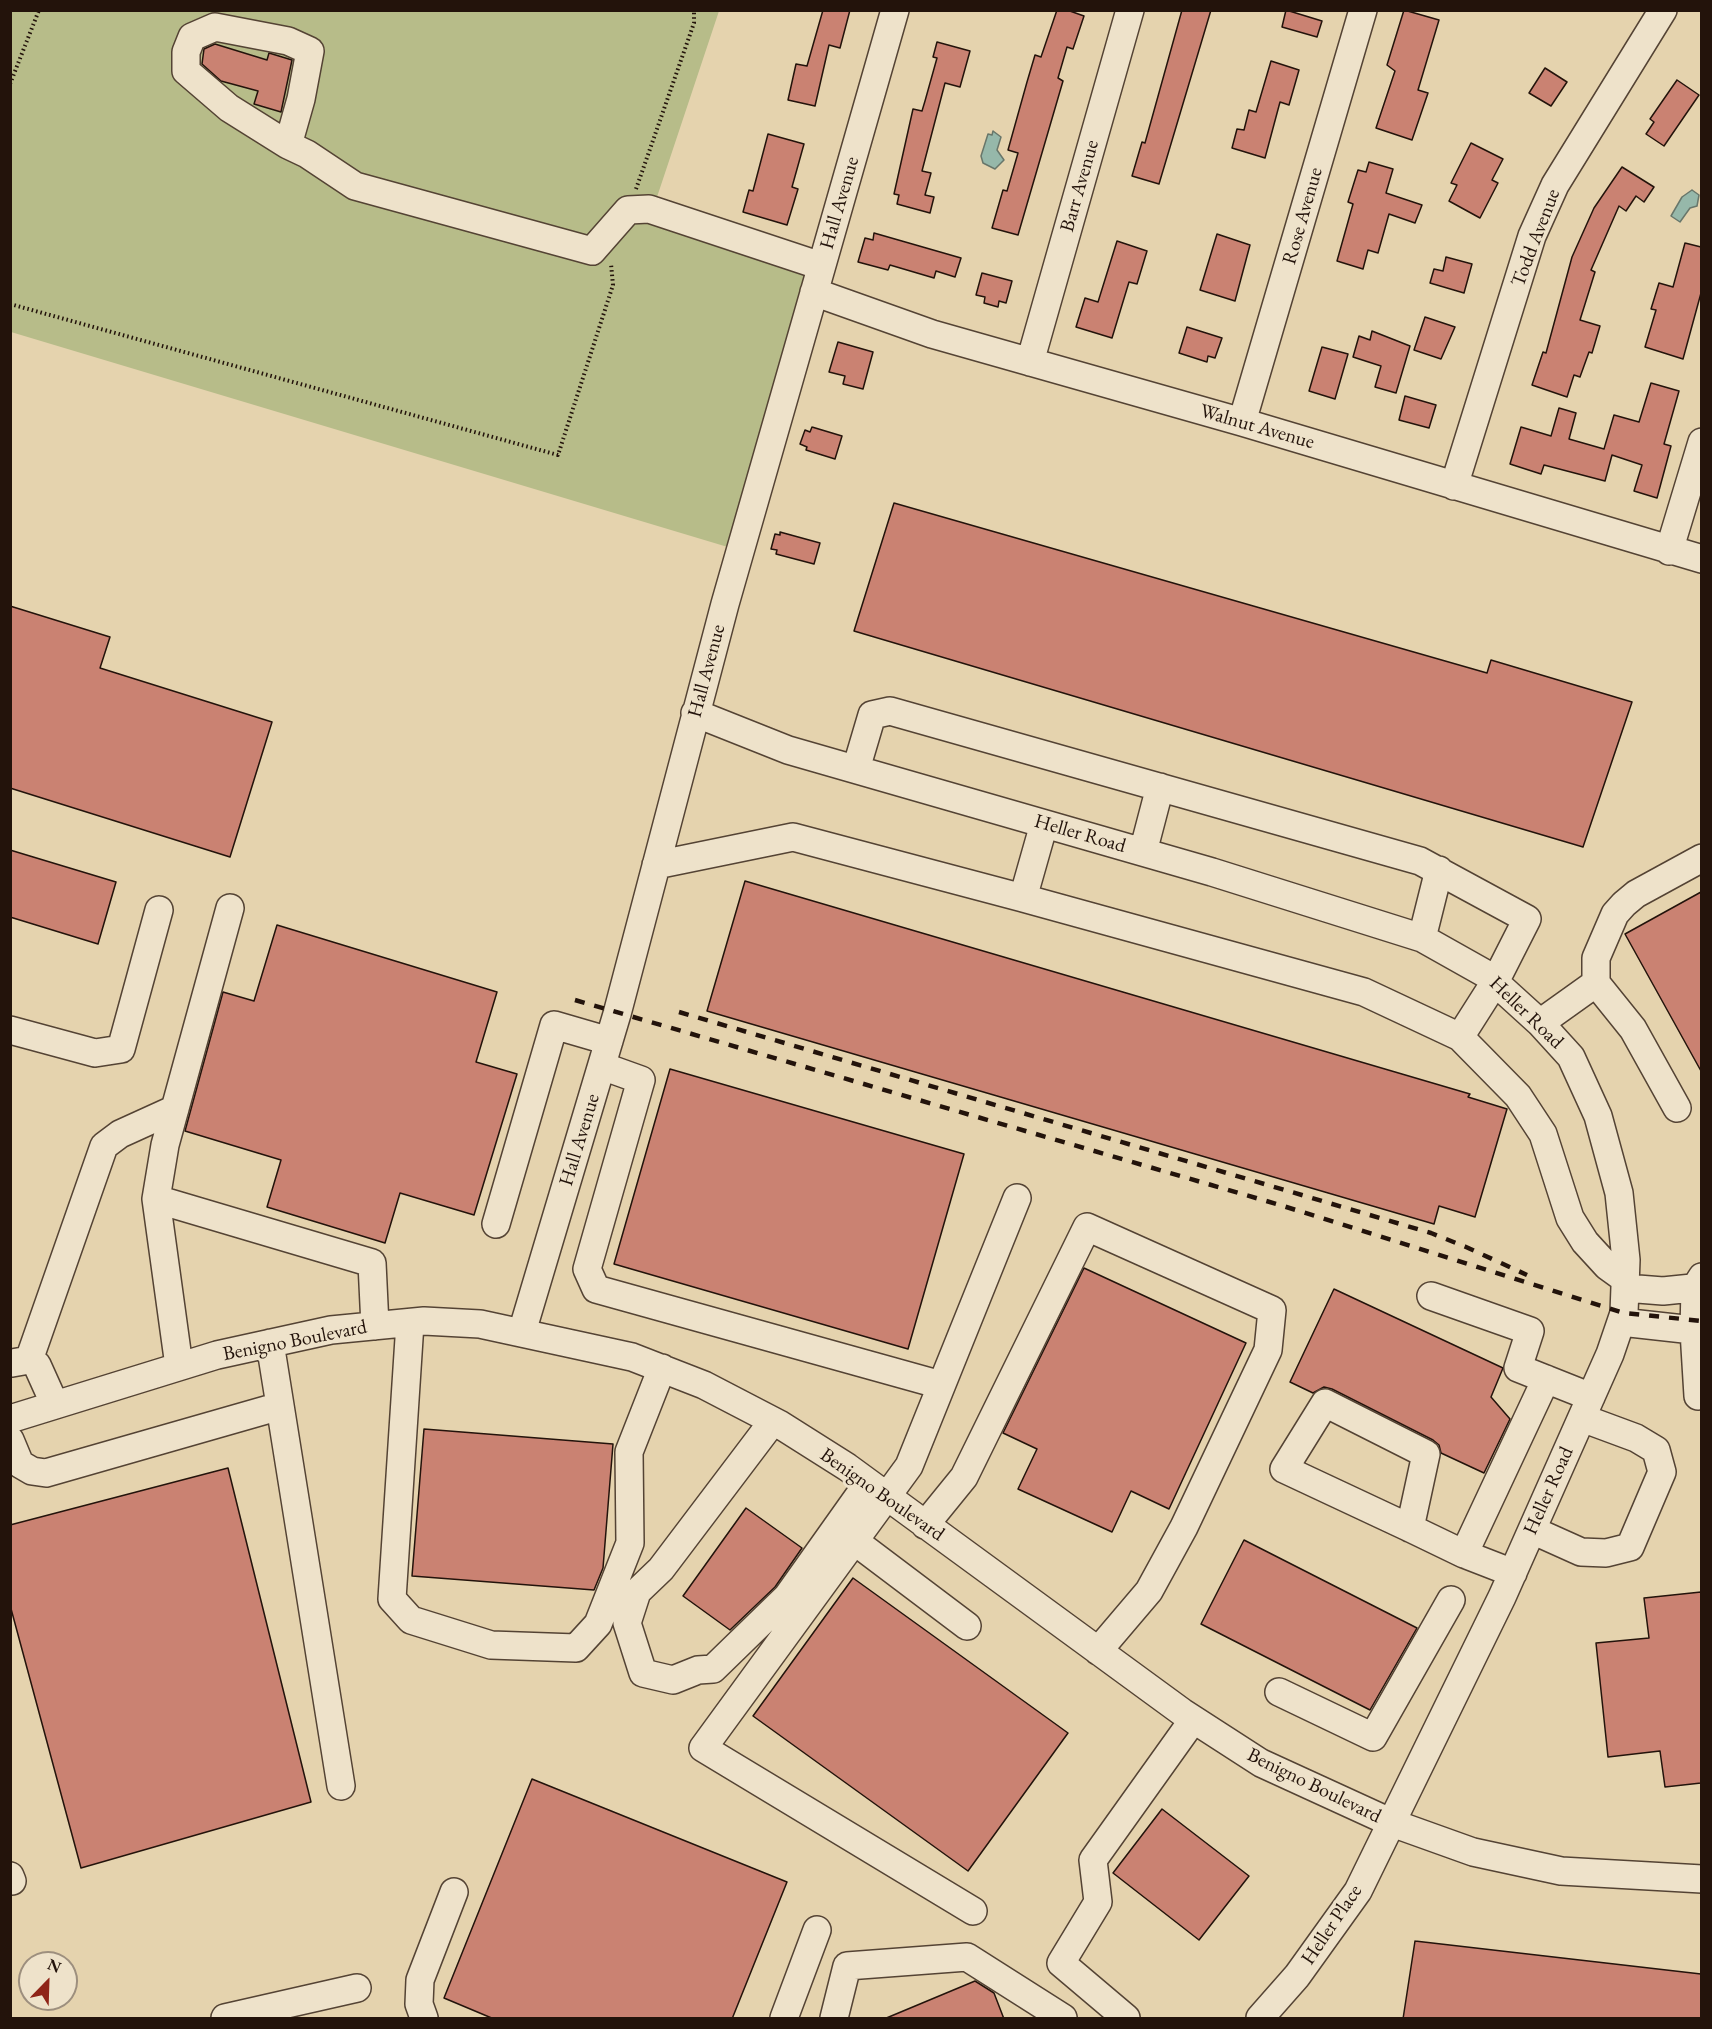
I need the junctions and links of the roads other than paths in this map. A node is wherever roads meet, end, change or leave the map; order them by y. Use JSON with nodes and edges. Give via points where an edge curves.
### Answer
{"nodes":[{"id":1,"x":895,"y":10,"type":"edge"},
{"id":2,"x":1130,"y":10,"type":"edge"},
{"id":3,"x":1363,"y":10,"type":"edge"},
{"id":4,"x":1663,"y":10,"type":"edge"},
{"id":5,"x":288,"y":145,"type":"junction"},
{"id":6,"x":821,"y":266,"type":"junction"},
{"id":7,"x":814,"y":292,"type":"junction"},
{"id":8,"x":1029,"y":362,"type":"junction"},
{"id":9,"x":1242,"y":422,"type":"junction"},
{"id":10,"x":1701,"y":442,"type":"edge"},
{"id":11,"x":1454,"y":486,"type":"junction"},
{"id":12,"x":1669,"y":551,"type":"junction"},
{"id":13,"x":1701,"y":559,"type":"edge"},
{"id":14,"x":695,"y":713,"type":"junction"},
{"id":15,"x":856,"y":769,"type":"junction"},
{"id":16,"x":1160,"y":787,"type":"junction"},
{"id":17,"x":1044,"y":824,"type":"junction"},
{"id":18,"x":1143,"y":852,"type":"junction"},
{"id":19,"x":1701,"y":858,"type":"edge"},
{"id":20,"x":656,"y":865,"type":"junction"},
{"id":21,"x":1439,"y":870,"type":"junction"},
{"id":22,"x":1023,"y":898,"type":"junction"},
{"id":23,"x":230,"y":908,"type":"dead end"},
{"id":24,"x":159,"y":910,"type":"dead end"},
{"id":25,"x":1422,"y":938,"type":"junction"},
{"id":26,"x":1495,"y":982,"type":"junction"},
{"id":27,"x":1596,"y":983,"type":"junction"},
{"id":28,"x":1540,"y":1023,"type":"junction"},
{"id":29,"x":10,"y":1030,"type":"edge"},
{"id":30,"x":1460,"y":1037,"type":"junction"},
{"id":31,"x":605,"y":1054,"type":"junction"},
{"id":32,"x":1677,"y":1108,"type":"dead end"},
{"id":33,"x":175,"y":1109,"type":"junction"},
{"id":34,"x":1017,"y":1198,"type":"dead end"},
{"id":35,"x":156,"y":1199,"type":"junction"},
{"id":36,"x":496,"y":1224,"type":"dead end"},
{"id":37,"x":1625,"y":1284,"type":"junction"},
{"id":38,"x":1699,"y":1284,"type":"edge"},
{"id":39,"x":1431,"y":1296,"type":"dead end"},
{"id":40,"x":1621,"y":1322,"type":"junction"},
{"id":41,"x":410,"y":1323,"type":"junction"},
{"id":42,"x":375,"y":1326,"type":"junction"},
{"id":43,"x":1698,"y":1331,"type":"edge"},
{"id":44,"x":522,"y":1332,"type":"junction"},
{"id":45,"x":270,"y":1343,"type":"junction"},
{"id":46,"x":20,"y":1362,"type":"edge"},
{"id":47,"x":179,"y":1366,"type":"junction"},
{"id":48,"x":662,"y":1368,"type":"junction"},
{"id":49,"x":1546,"y":1379,"type":"junction"},
{"id":50,"x":941,"y":1385,"type":"junction"},
{"id":51,"x":1698,"y":1396,"type":"dead end"},
{"id":52,"x":55,"y":1405,"type":"junction"},
{"id":53,"x":280,"y":1406,"type":"junction"},
{"id":54,"x":1586,"y":1408,"type":"junction"},
{"id":55,"x":10,"y":1419,"type":"edge"},
{"id":56,"x":773,"y":1421,"type":"junction"},
{"id":57,"x":10,"y":1440,"type":"edge"},
{"id":58,"x":877,"y":1489,"type":"junction"},
{"id":59,"x":925,"y":1525,"type":"junction"},
{"id":60,"x":1410,"y":1528,"type":"junction"},
{"id":61,"x":1532,"y":1530,"type":"junction"},
{"id":62,"x":853,"y":1540,"type":"junction"},
{"id":63,"x":1464,"y":1554,"type":"junction"},
{"id":64,"x":1513,"y":1573,"type":"junction"},
{"id":65,"x":1451,"y":1600,"type":"dead end"},
{"id":66,"x":967,"y":1626,"type":"dead end"},
{"id":67,"x":1098,"y":1651,"type":"junction"},
{"id":68,"x":1279,"y":1692,"type":"dead end"},
{"id":69,"x":1194,"y":1720,"type":"junction"},
{"id":70,"x":340,"y":1786,"type":"dead end"},
{"id":71,"x":1392,"y":1823,"type":"junction"},
{"id":72,"x":1701,"y":1879,"type":"edge"},
{"id":73,"x":454,"y":1892,"type":"dead end"},
{"id":74,"x":973,"y":1911,"type":"dead end"},
{"id":75,"x":817,"y":1930,"type":"dead end"},
{"id":76,"x":357,"y":1988,"type":"dead end"},
{"id":77,"x":225,"y":2019,"type":"edge"},
{"id":78,"x":424,"y":2019,"type":"edge"},
{"id":79,"x":784,"y":2019,"type":"edge"},
{"id":80,"x":834,"y":2019,"type":"edge"},
{"id":81,"x":1063,"y":2019,"type":"edge"},
{"id":82,"x":1126,"y":2019,"type":"edge"},
{"id":83,"x":1260,"y":2019,"type":"edge"}],
"edges":[{"from":1,"to":6,"type":"street","name":"Hall Avenue"},
{"from":2,"to":8,"type":"street","name":"Barr Avenue"},
{"from":3,"to":9,"type":"street","name":"Rose Avenue"},
{"from":4,"to":11,"type":"street","name":"Todd Avenue","via":[[1555,185],[1532,236]]},
{"from":5,"to":5,"type":"street","via":[[309,51],[288,40],[215,27],[192,38],[186,52],[186,71],[229,108]]},
{"from":5,"to":6,"type":"street","via":[[355,186],[592,251],[628,210],[649,209]]},
{"from":6,"to":7,"type":"street","name":"Hall Avenue"},
{"from":7,"to":8,"type":"street","name":"Walnut Avenue","via":[[932,334]]},
{"from":7,"to":14,"type":"street","name":"Hall Avenue"},
{"from":8,"to":9,"type":"street","name":"Walnut Avenue"},
{"from":9,"to":11,"type":"street","name":"Walnut Avenue"},
{"from":10,"to":12,"type":"street"},
{"from":11,"to":12,"type":"street","name":"Walnut Avenue"},
{"from":12,"to":13,"type":"street","name":"Walnut Avenue"},
{"from":14,"to":15,"type":"street","name":"Heller Road","via":[[788,750]]},
{"from":14,"to":20,"type":"street","name":"Hall Avenue"},
{"from":15,"to":16,"type":"street","via":[[872,715],[890,711]]},
{"from":15,"to":17,"type":"street","name":"Heller Road"},
{"from":16,"to":18,"type":"street"},
{"from":16,"to":21,"type":"street","via":[[1420,861]]},
{"from":17,"to":18,"type":"street","name":"Heller Road"},
{"from":17,"to":22,"type":"street"},
{"from":18,"to":25,"type":"street","name":"Heller Road"},
{"from":19,"to":27,"type":"street","via":[[1624,904],[1596,958]]},
{"from":20,"to":22,"type":"street","via":[[792,837]]},
{"from":20,"to":31,"type":"street","name":"Hall Avenue"},
{"from":21,"to":25,"type":"street"},
{"from":21,"to":26,"type":"street","via":[[1527,919]]},
{"from":22,"to":30,"type":"street","via":[[1364,992]]},
{"from":23,"to":33,"type":"street"},
{"from":24,"to":29,"type":"street","via":[[121,1049],[95,1053]]},
{"from":25,"to":26,"type":"street","name":"Heller Road"},
{"from":26,"to":28,"type":"street","name":"Heller Road"},
{"from":26,"to":30,"type":"street"},
{"from":27,"to":28,"type":"street"},
{"from":27,"to":32,"type":"street","via":[[1633,1029]]},
{"from":28,"to":37,"type":"street","name":"Heller Road","via":[[1571,1057],[1598,1116],[1619,1193]]},
{"from":30,"to":37,"type":"street","via":[[1518,1096],[1543,1134],[1570,1218],[1584,1242]]},
{"from":31,"to":36,"type":"street","via":[[554,1024]]},
{"from":31,"to":44,"type":"street","name":"Hall Avenue"},
{"from":31,"to":50,"type":"street","via":[[641,1080],[587,1269],[596,1289]]},
{"from":33,"to":35,"type":"street"},
{"from":33,"to":46,"type":"street","via":[[120,1134],[104,1146]]},
{"from":34,"to":50,"type":"street"},
{"from":35,"to":42,"type":"street","via":[[372,1263]]},
{"from":35,"to":47,"type":"street"},
{"from":37,"to":38,"type":"street","via":[[1663,1291]]},
{"from":37,"to":40,"type":"street","name":"Heller Road"},
{"from":38,"to":43,"type":"street"},
{"from":39,"to":49,"type":"street","via":[[1530,1331],[1518,1368]]},
{"from":40,"to":43,"type":"street"},
{"from":40,"to":54,"type":"street","name":"Heller Road"},
{"from":41,"to":42,"type":"street","name":"Benigno Boulevard"},
{"from":41,"to":44,"type":"street","name":"Benigno Boulevard","via":[[480,1324]]},
{"from":41,"to":48,"type":"street","via":[[392,1599],[411,1620],[491,1645],[576,1648],[598,1624],[630,1543],[629,1452]]},
{"from":42,"to":45,"type":"street","name":"Benigno Boulevard","via":[[331,1330]]},
{"from":43,"to":51,"type":"street"},
{"from":44,"to":48,"type":"street","name":"Benigno Boulevard","via":[[633,1357]]},
{"from":45,"to":47,"type":"street","name":"Benigno Boulevard"},
{"from":45,"to":53,"type":"street"},
{"from":46,"to":52,"type":"street","via":[[37,1365]]},
{"from":47,"to":52,"type":"street","name":"Benigno Boulevard"},
{"from":48,"to":56,"type":"street","name":"Benigno Boulevard"},
{"from":49,"to":54,"type":"street"},
{"from":49,"to":63,"type":"street"},
{"from":50,"to":58,"type":"street","via":[[909,1467]]},
{"from":52,"to":55,"type":"street","name":"Benigno Boulevard"},
{"from":53,"to":57,"type":"street","via":[[46,1473],[20,1464]]},
{"from":53,"to":70,"type":"street"},
{"from":54,"to":61,"type":"street","name":"Heller Road"},
{"from":54,"to":61,"type":"street","via":[[1656,1450],[1662,1472],[1630,1547],[1581,1552]]},
{"from":56,"to":58,"type":"street","name":"Benigno Boulevard"},
{"from":56,"to":58,"type":"street","via":[[661,1569],[637,1592],[627,1623],[643,1673],[673,1680],[698,1670],[713,1669],[787,1597]]},
{"from":58,"to":59,"type":"street","name":"Benigno Boulevard"},
{"from":58,"to":62,"type":"street"},
{"from":59,"to":67,"type":"street","name":"Benigno Boulevard"},
{"from":59,"to":67,"type":"street","via":[[964,1478],[1087,1227],[1272,1310],[1269,1350],[1184,1527],[1149,1591]]},
{"from":60,"to":60,"type":"street","via":[[1284,1469],[1325,1403],[1426,1454]]},
{"from":60,"to":63,"type":"street"},
{"from":61,"to":64,"type":"street","name":"Heller Road"},
{"from":62,"to":66,"type":"street"},
{"from":62,"to":74,"type":"street","via":[[703,1748]]},
{"from":63,"to":64,"type":"street"},
{"from":64,"to":71,"type":"street","name":"Heller Road"},
{"from":65,"to":68,"type":"street","via":[[1373,1737]]},
{"from":67,"to":69,"type":"street","name":"Benigno Boulevard"},
{"from":69,"to":71,"type":"street","name":"Benigno Boulevard","via":[[1261,1763]]},
{"from":69,"to":82,"type":"street","via":[[1093,1860],[1098,1902],[1060,1963]]},
{"from":71,"to":72,"type":"street","name":"Benigno Boulevard","via":[[1473,1852],[1561,1871]]},
{"from":71,"to":83,"type":"street","name":"Heller Place","via":[[1358,1891],[1297,1976]]},
{"from":73,"to":78,"type":"street","via":[[420,1980],[419,2004]]},
{"from":75,"to":79,"type":"street"},
{"from":76,"to":77,"type":"street"},
{"from":80,"to":81,"type":"street","via":[[847,1966],[967,1957]]}]}
